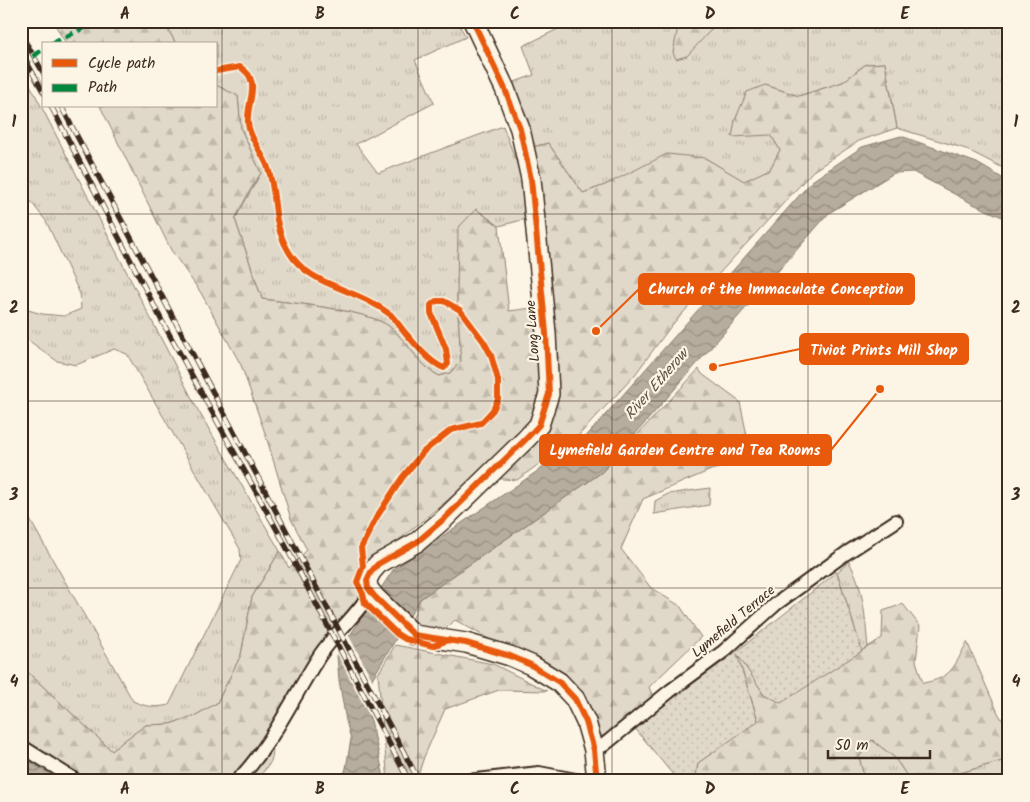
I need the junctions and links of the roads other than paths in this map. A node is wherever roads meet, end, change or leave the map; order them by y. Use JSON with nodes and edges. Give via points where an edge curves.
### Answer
{"nodes":[{"id":1,"x":472,"y":21,"type":"edge"},
{"id":2,"x":896,"y":521,"type":"dead end"},
{"id":3,"x":373,"y":595,"type":"junction"},
{"id":4,"x":21,"y":746,"type":"edge"},
{"id":5,"x":594,"y":750,"type":"junction"},
{"id":6,"x":539,"y":777,"type":"edge"},
{"id":7,"x":77,"y":781,"type":"edge"},
{"id":8,"x":237,"y":781,"type":"edge"},
{"id":9,"x":468,"y":781,"type":"edge"},
{"id":10,"x":591,"y":781,"type":"edge"}],
"edges":[{"from":1,"to":3,"type":"street","name":"Long Lane","via":[[505,89],[520,129],[532,179],[549,394],[539,425],[508,457],[417,542],[378,564],[367,580]]},
{"from":2,"to":5,"type":"street","name":"Lymefield Terrace","via":[[776,604],[724,651]]},
{"from":3,"to":5,"type":"street","via":[[411,633],[489,649],[510,656],[559,682],[575,699]]},
{"from":3,"to":8,"type":"street","via":[[321,653],[260,755]]},
{"from":4,"to":7,"type":"street"},
{"from":5,"to":10,"type":"street"},
{"from":6,"to":9,"type":"street"},
{"from":6,"to":10,"type":"street"}]}
